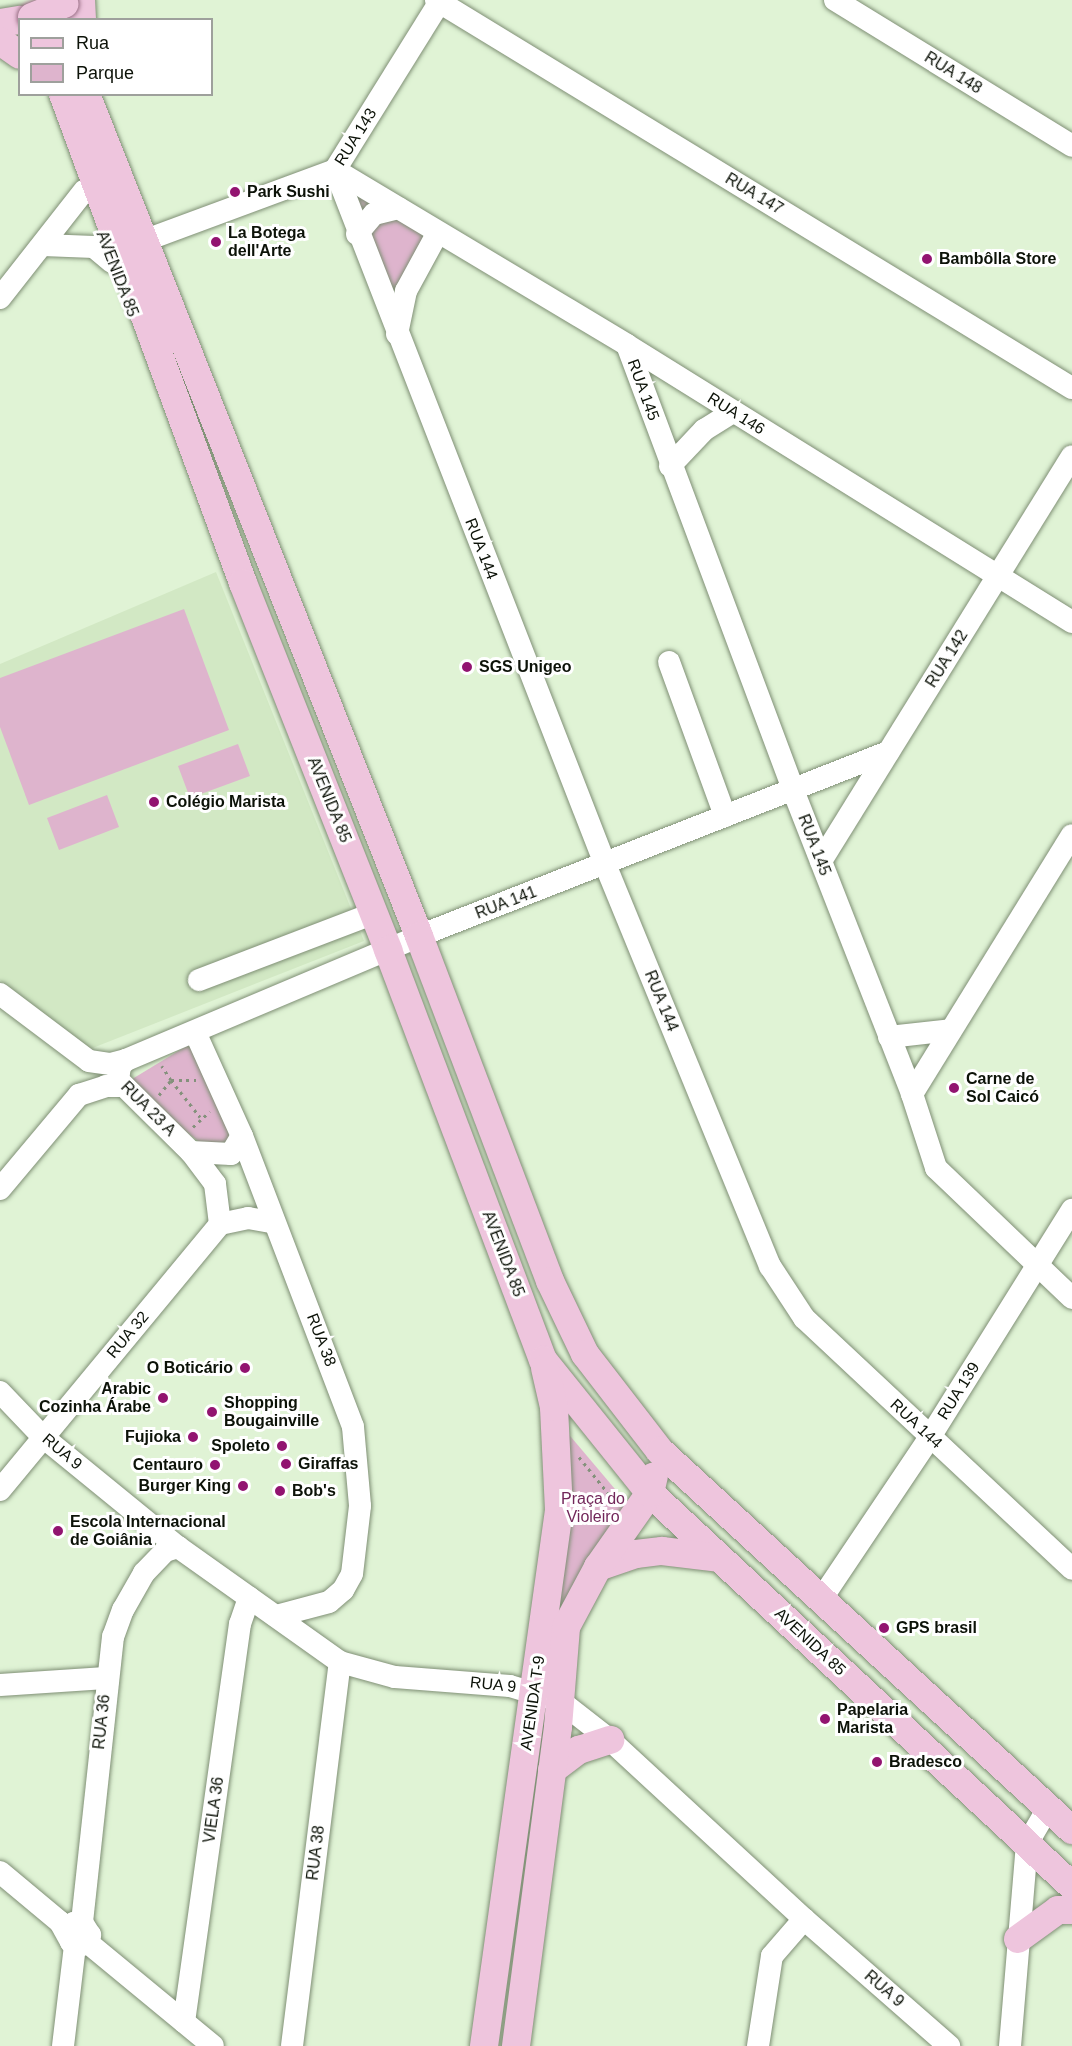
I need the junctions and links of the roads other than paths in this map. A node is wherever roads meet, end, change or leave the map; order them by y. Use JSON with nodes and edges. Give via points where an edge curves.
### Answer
{"nodes":[{"id":1,"x":835,"y":0,"type":"edge"},
{"id":2,"x":439,"y":1,"type":"edge"},
{"id":3,"x":47,"y":96,"type":"edge"},
{"id":4,"x":64,"y":96,"type":"edge"},
{"id":5,"x":87,"y":96,"type":"edge"},
{"id":6,"x":104,"y":96,"type":"edge"},
{"id":7,"x":1072,"y":146,"type":"edge"},
{"id":8,"x":335,"y":170,"type":"junction"},
{"id":9,"x":84,"y":191,"type":"junction"},
{"id":10,"x":398,"y":208,"type":"junction"},
{"id":11,"x":357,"y":234,"type":"junction"},
{"id":12,"x":437,"y":234,"type":"junction"},
{"id":13,"x":154,"y":237,"type":"junction"},
{"id":14,"x":43,"y":245,"type":"junction"},
{"id":15,"x":112,"y":262,"type":"junction"},
{"id":16,"x":0,"y":298,"type":"edge"},
{"id":17,"x":397,"y":334,"type":"junction"},
{"id":18,"x":627,"y":345,"type":"junction"},
{"id":19,"x":1072,"y":388,"type":"edge"},
{"id":20,"x":733,"y":412,"type":"junction"},
{"id":21,"x":225,"y":445,"type":"junction"},
{"id":22,"x":194,"y":450,"type":"junction"},
{"id":23,"x":1072,"y":456,"type":"edge"},
{"id":24,"x":670,"y":466,"type":"junction"},
{"id":25,"x":999,"y":576,"type":"junction"},
{"id":26,"x":1072,"y":622,"type":"edge"},
{"id":27,"x":669,"y":662,"type":"dead end"},
{"id":28,"x":888,"y":752,"type":"junction"},
{"id":29,"x":793,"y":790,"type":"junction"},
{"id":30,"x":725,"y":816,"type":"junction"},
{"id":31,"x":1072,"y":835,"type":"edge"},
{"id":32,"x":821,"y":861,"type":"junction"},
{"id":33,"x":605,"y":864,"type":"junction"},
{"id":34,"x":374,"y":913,"type":"junction"},
{"id":35,"x":419,"y":936,"type":"junction"},
{"id":36,"x":388,"y":950,"type":"junction"},
{"id":37,"x":199,"y":980,"type":"dead end"},
{"id":38,"x":0,"y":994,"type":"edge"},
{"id":39,"x":951,"y":1030,"type":"junction"},
{"id":40,"x":195,"y":1032,"type":"junction"},
{"id":41,"x":890,"y":1037,"type":"junction"},
{"id":42,"x":79,"y":1055,"type":"junction"},
{"id":43,"x":126,"y":1060,"type":"junction"},
{"id":44,"x":122,"y":1086,"type":"junction"},
{"id":45,"x":912,"y":1094,"type":"junction"},
{"id":46,"x":79,"y":1095,"type":"junction"},
{"id":47,"x":242,"y":1136,"type":"junction"},
{"id":48,"x":191,"y":1152,"type":"junction"},
{"id":49,"x":0,"y":1189,"type":"edge"},
{"id":50,"x":1072,"y":1210,"type":"edge"},
{"id":51,"x":275,"y":1223,"type":"junction"},
{"id":52,"x":220,"y":1224,"type":"junction"},
{"id":53,"x":1038,"y":1267,"type":"junction"},
{"id":54,"x":1072,"y":1298,"type":"edge"},
{"id":55,"x":543,"y":1360,"type":"junction"},
{"id":56,"x":0,"y":1392,"type":"edge"},
{"id":57,"x":43,"y":1437,"type":"junction"},
{"id":58,"x":930,"y":1437,"type":"junction"},
{"id":59,"x":660,"y":1451,"type":"junction"},
{"id":60,"x":0,"y":1490,"type":"edge"},
{"id":61,"x":650,"y":1493,"type":"junction"},
{"id":62,"x":177,"y":1547,"type":"junction"},
{"id":63,"x":719,"y":1558,"type":"junction"},
{"id":64,"x":598,"y":1567,"type":"junction"},
{"id":65,"x":1072,"y":1569,"type":"edge"},
{"id":66,"x":249,"y":1598,"type":"junction"},
{"id":67,"x":822,"y":1598,"type":"junction"},
{"id":68,"x":276,"y":1616,"type":"junction"},
{"id":69,"x":340,"y":1662,"type":"junction"},
{"id":70,"x":106,"y":1678,"type":"junction"},
{"id":71,"x":0,"y":1685,"type":"edge"},
{"id":72,"x":547,"y":1696,"type":"junction"},
{"id":73,"x":610,"y":1740,"type":"junction"},
{"id":74,"x":552,"y":1770,"type":"junction"},
{"id":75,"x":1048,"y":1808,"type":"junction"},
{"id":76,"x":1072,"y":1830,"type":"edge"},
{"id":77,"x":1027,"y":1844,"type":"junction"},
{"id":78,"x":0,"y":1872,"type":"edge"},
{"id":79,"x":1072,"y":1886,"type":"edge"},
{"id":80,"x":1072,"y":1910,"type":"edge"},
{"id":81,"x":804,"y":1919,"type":"junction"},
{"id":82,"x":79,"y":1936,"type":"junction"},
{"id":83,"x":1018,"y":1940,"type":"junction"},
{"id":84,"x":184,"y":2022,"type":"junction"},
{"id":85,"x":291,"y":2045,"type":"edge"},
{"id":86,"x":63,"y":2046,"type":"edge"},
{"id":87,"x":213,"y":2046,"type":"edge"},
{"id":88,"x":484,"y":2046,"type":"edge"},
{"id":89,"x":516,"y":2046,"type":"edge"},
{"id":90,"x":758,"y":2046,"type":"edge"},
{"id":91,"x":950,"y":2046,"type":"edge"},
{"id":92,"x":1010,"y":2046,"type":"edge"}],
"edges":[{"from":1,"to":7,"type":"street","name":"RUA 148"},
{"from":2,"to":8,"type":"street","name":"RUA 143"},
{"from":2,"to":19,"type":"street","name":"RUA 147"},
{"from":3,"to":9,"type":"main road","name":"AVENIDA 85"},
{"from":4,"to":22,"type":"main road","name":"AVENIDA 85"},
{"from":5,"to":21,"type":"main road","name":"AVENIDA 85"},
{"from":6,"to":13,"type":"main road","name":"AVENIDA 85"},
{"from":8,"to":10,"type":"street","name":"RUA 146"},
{"from":8,"to":11,"type":"street","name":"RUA 144"},
{"from":8,"to":13,"type":"street","name":"RUA 143"},
{"from":9,"to":14,"type":"street"},
{"from":9,"to":15,"type":"main road","name":"AVENIDA 85"},
{"from":10,"to":11,"type":"street","via":[[374,214]]},
{"from":10,"to":12,"type":"street","name":"RUA 146"},
{"from":11,"to":17,"type":"street","name":"RUA 144"},
{"from":12,"to":17,"type":"street","via":[[406,291]]},
{"from":12,"to":18,"type":"street","name":"RUA 146"},
{"from":13,"to":21,"type":"main road","name":"AVENIDA 85","via":[[217,398]]},
{"from":14,"to":15,"type":"street","via":[[94,247]]},
{"from":14,"to":16,"type":"street"},
{"from":15,"to":22,"type":"main road","name":"AVENIDA 85","via":[[174,424]]},
{"from":17,"to":33,"type":"street","name":"RUA 144"},
{"from":18,"to":20,"type":"street","name":"RUA 146"},
{"from":18,"to":24,"type":"street","name":"RUA 145"},
{"from":20,"to":24,"type":"street","via":[[696,437]]},
{"from":20,"to":25,"type":"street","name":"RUA 146"},
{"from":21,"to":35,"type":"main road","name":"AVENIDA 85"},
{"from":22,"to":34,"type":"main road","name":"AVENIDA 85"},
{"from":23,"to":25,"type":"street","name":"RUA 142"},
{"from":24,"to":29,"type":"street","name":"RUA 145"},
{"from":25,"to":26,"type":"street","name":"RUA 146"},
{"from":25,"to":28,"type":"street","name":"RUA 142"},
{"from":27,"to":30,"type":"street"},
{"from":28,"to":29,"type":"street","name":"RUA 141"},
{"from":28,"to":32,"type":"street","name":"RUA 142"},
{"from":29,"to":30,"type":"street","name":"RUA 141"},
{"from":29,"to":32,"type":"street","name":"RUA 145"},
{"from":30,"to":33,"type":"street","name":"RUA 141"},
{"from":31,"to":39,"type":"street"},
{"from":32,"to":41,"type":"street","name":"RUA 145"},
{"from":33,"to":35,"type":"street","name":"RUA 141"},
{"from":33,"to":58,"type":"street","name":"RUA 144","via":[[770,1266],[804,1318]]},
{"from":34,"to":36,"type":"main road","name":"AVENIDA 85"},
{"from":34,"to":37,"type":"street"},
{"from":35,"to":36,"type":"street","name":"RUA 141"},
{"from":35,"to":59,"type":"main road","name":"AVENIDA 85","via":[[550,1281],[585,1354]]},
{"from":36,"to":40,"type":"street","name":"RUA 141"},
{"from":36,"to":55,"type":"main road","name":"AVENIDA 85"},
{"from":38,"to":42,"type":"street","name":"RUA 23 A"},
{"from":39,"to":41,"type":"street"},
{"from":39,"to":45,"type":"street"},
{"from":40,"to":43,"type":"street","name":"RUA 141"},
{"from":40,"to":47,"type":"street","name":"RUA 38"},
{"from":41,"to":45,"type":"street","name":"RUA 145"},
{"from":42,"to":43,"type":"street","name":"RUA 23 A","via":[[111,1064]]},
{"from":42,"to":46,"type":"street"},
{"from":43,"to":44,"type":"street","name":"RUA 23 A","via":[[118,1073]]},
{"from":44,"to":46,"type":"street","via":[[106,1086]]},
{"from":44,"to":48,"type":"street","name":"RUA 23 A"},
{"from":45,"to":53,"type":"street","name":"RUA 145","via":[[936,1168]]},
{"from":46,"to":49,"type":"street"},
{"from":47,"to":48,"type":"street","via":[[231,1154]]},
{"from":47,"to":51,"type":"street","name":"RUA 38"},
{"from":48,"to":52,"type":"street","name":"RUA 23 A","via":[[215,1184]]},
{"from":50,"to":53,"type":"street","name":"RUA 139"},
{"from":51,"to":52,"type":"street","via":[[248,1218]]},
{"from":51,"to":68,"type":"street","name":"RUA 38","via":[[353,1427],[360,1506],[352,1574],[344,1590],[310,1610]]},
{"from":52,"to":57,"type":"street","name":"RUA 32"},
{"from":53,"to":54,"type":"street","name":"RUA 145"},
{"from":53,"to":58,"type":"street","name":"RUA 139"},
{"from":55,"to":61,"type":"main road","name":"AVENIDA 85"},
{"from":55,"to":72,"type":"main road","name":"AVENIDA T-9","via":[[554,1407],[559,1510]]},
{"from":56,"to":57,"type":"street","name":"RUA 9"},
{"from":57,"to":60,"type":"street","name":"RUA 32"},
{"from":57,"to":62,"type":"street","name":"RUA 9"},
{"from":58,"to":65,"type":"street","name":"RUA 144"},
{"from":58,"to":67,"type":"street","name":"RUA 139"},
{"from":59,"to":61,"type":"main road","name":"AVENIDA T-9"},
{"from":59,"to":67,"type":"main road","name":"AVENIDA 85"},
{"from":61,"to":63,"type":"main road","name":"AVENIDA 85"},
{"from":61,"to":64,"type":"main road","name":"AVENIDA T-9"},
{"from":62,"to":66,"type":"street","name":"RUA 9"},
{"from":62,"to":70,"type":"street","name":"RUA 36","via":[[165,1551],[154,1562],[129,1598],[113,1637]]},
{"from":63,"to":64,"type":"main road","via":[[662,1551],[636,1554]]},
{"from":63,"to":77,"type":"main road","name":"AVENIDA 85"},
{"from":64,"to":72,"type":"main road","name":"AVENIDA T-9","via":[[566,1627]]},
{"from":66,"to":68,"type":"street","name":"RUA 9"},
{"from":66,"to":84,"type":"street","name":"VIELA 36","via":[[240,1624]]},
{"from":67,"to":75,"type":"main road","name":"AVENIDA 85"},
{"from":68,"to":69,"type":"street","name":"RUA 9"},
{"from":69,"to":72,"type":"street","name":"RUA 9","via":[[395,1677]]},
{"from":69,"to":85,"type":"street","name":"RUA 38"},
{"from":70,"to":71,"type":"street"},
{"from":70,"to":82,"type":"street","name":"RUA 36"},
{"from":72,"to":73,"type":"street","name":"RUA 9"},
{"from":72,"to":74,"type":"main road","name":"AVENIDA T-9"},
{"from":72,"to":88,"type":"main road","name":"AVENIDA T-9"},
{"from":73,"to":74,"type":"main road","via":[[579,1750]]},
{"from":73,"to":81,"type":"street","name":"RUA 9"},
{"from":74,"to":89,"type":"main road","name":"AVENIDA T-9"},
{"from":75,"to":76,"type":"main road","name":"AVENIDA 85"},
{"from":75,"to":77,"type":"street"},
{"from":77,"to":79,"type":"main road","name":"AVENIDA 85"},
{"from":77,"to":83,"type":"street"},
{"from":78,"to":82,"type":"street"},
{"from":80,"to":83,"type":"main road","via":[[1058,1910]]},
{"from":81,"to":90,"type":"street","via":[[772,1956]]},
{"from":81,"to":91,"type":"street","name":"RUA 9"},
{"from":82,"to":84,"type":"street"},
{"from":82,"to":86,"type":"street","name":"RUA 36"},
{"from":83,"to":92,"type":"street"},
{"from":84,"to":87,"type":"street"}]}
